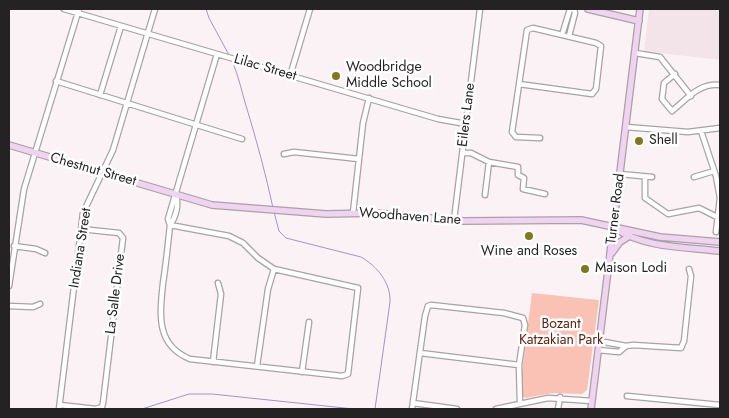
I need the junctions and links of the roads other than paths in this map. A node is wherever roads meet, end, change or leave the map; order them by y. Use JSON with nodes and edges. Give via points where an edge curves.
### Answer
{"nodes":[{"id":1,"x":64,"y":9,"type":"edge"},
{"id":2,"x":155,"y":9,"type":"edge"},
{"id":3,"x":310,"y":9,"type":"edge"},
{"id":4,"x":480,"y":9,"type":"edge"},
{"id":5,"x":570,"y":9,"type":"edge"},
{"id":6,"x":574,"y":9,"type":"edge"},
{"id":7,"x":588,"y":9,"type":"edge"},
{"id":8,"x":640,"y":9,"type":"edge"},
{"id":9,"x":78,"y":11,"type":"edge"},
{"id":10,"x":639,"y":21,"type":"junction"},
{"id":11,"x":121,"y":26,"type":"junction"},
{"id":12,"x":148,"y":34,"type":"junction"},
{"id":13,"x":562,"y":35,"type":"junction"},
{"id":14,"x":569,"y":36,"type":"junction"},
{"id":15,"x":635,"y":53,"type":"junction"},
{"id":16,"x":217,"y":54,"type":"junction"},
{"id":17,"x":674,"y":74,"type":"junction"},
{"id":18,"x":290,"y":76,"type":"junction"},
{"id":19,"x":56,"y":81,"type":"junction"},
{"id":20,"x":519,"y":84,"type":"junction"},
{"id":21,"x":720,"y":85,"type":"edge"},
{"id":22,"x":100,"y":95,"type":"junction"},
{"id":23,"x":691,"y":96,"type":"junction"},
{"id":24,"x":369,"y":98,"type":"junction"},
{"id":25,"x":126,"y":103,"type":"junction"},
{"id":26,"x":196,"y":124,"type":"junction"},
{"id":27,"x":466,"y":124,"type":"junction"},
{"id":28,"x":626,"y":127,"type":"junction"},
{"id":29,"x":720,"y":128,"type":"edge"},
{"id":30,"x":701,"y":131,"type":"junction"},
{"id":31,"x":540,"y":138,"type":"dead end"},
{"id":32,"x":242,"y":139,"type":"dead end"},
{"id":33,"x":9,"y":145,"type":"edge"},
{"id":34,"x":35,"y":153,"type":"junction"},
{"id":35,"x":284,"y":154,"type":"dead end"},
{"id":36,"x":462,"y":155,"type":"junction"},
{"id":37,"x":359,"y":160,"type":"junction"},
{"id":38,"x":489,"y":162,"type":"junction"},
{"id":39,"x":714,"y":170,"type":"junction"},
{"id":40,"x":104,"y":172,"type":"junction"},
{"id":41,"x":620,"y":174,"type":"junction"},
{"id":42,"x":645,"y":177,"type":"junction"},
{"id":43,"x":694,"y":177,"type":"dead end"},
{"id":44,"x":652,"y":178,"type":"dead end"},
{"id":45,"x":545,"y":194,"type":"dead end"},
{"id":46,"x":176,"y":195,"type":"junction"},
{"id":47,"x":485,"y":195,"type":"dead end"},
{"id":48,"x":353,"y":213,"type":"junction"},
{"id":49,"x":717,"y":218,"type":"junction"},
{"id":50,"x":454,"y":220,"type":"junction"},
{"id":51,"x":170,"y":225,"type":"junction"},
{"id":52,"x":614,"y":228,"type":"junction"},
{"id":53,"x":81,"y":229,"type":"junction"},
{"id":54,"x":718,"y":234,"type":"edge"},
{"id":55,"x":628,"y":237,"type":"junction"},
{"id":56,"x":712,"y":242,"type":"junction"},
{"id":57,"x":720,"y":242,"type":"edge"},
{"id":58,"x":14,"y":246,"type":"junction"},
{"id":59,"x":720,"y":251,"type":"edge"},
{"id":60,"x":45,"y":253,"type":"dead end"},
{"id":61,"x":611,"y":255,"type":"junction"},
{"id":62,"x":274,"y":268,"type":"junction"},
{"id":63,"x":689,"y":268,"type":"dead end"},
{"id":64,"x":218,"y":283,"type":"dead end"},
{"id":65,"x":9,"y":286,"type":"edge"},
{"id":66,"x":40,"y":304,"type":"dead end"},
{"id":67,"x":9,"y":306,"type":"edge"},
{"id":68,"x":309,"y":322,"type":"dead end"},
{"id":69,"x":599,"y":341,"type":"junction"},
{"id":70,"x":616,"y":344,"type":"junction"},
{"id":71,"x":626,"y":346,"type":"junction"},
{"id":72,"x":598,"y":350,"type":"junction"},
{"id":73,"x":615,"y":352,"type":"junction"},
{"id":74,"x":420,"y":353,"type":"junction"},
{"id":75,"x":213,"y":362,"type":"junction"},
{"id":76,"x":519,"y":365,"type":"junction"},
{"id":77,"x":257,"y":366,"type":"junction"},
{"id":78,"x":302,"y":372,"type":"junction"},
{"id":79,"x":628,"y":396,"type":"dead end"},
{"id":80,"x":560,"y":397,"type":"junction"},
{"id":81,"x":592,"y":401,"type":"junction"},
{"id":82,"x":413,"y":403,"type":"junction"},
{"id":83,"x":520,"y":404,"type":"junction"},
{"id":84,"x":720,"y":405,"type":"edge"},
{"id":85,"x":59,"y":407,"type":"edge"},
{"id":86,"x":412,"y":409,"type":"edge"},
{"id":87,"x":458,"y":409,"type":"edge"},
{"id":88,"x":496,"y":409,"type":"edge"},
{"id":89,"x":558,"y":409,"type":"edge"},
{"id":90,"x":591,"y":409,"type":"edge"}],
"edges":[{"from":1,"to":9,"type":"street","name":"Lilac Street"},
{"from":2,"to":12,"type":"street","name":"Indiana Street"},
{"from":3,"to":18,"type":"street"},
{"from":4,"to":27,"type":"street","name":"Eilers Lane"},
{"from":5,"to":13,"type":"street"},
{"from":6,"to":14,"type":"street"},
{"from":7,"to":10,"type":"main road"},
{"from":8,"to":10,"type":"main road","name":"Turner Road"},
{"from":9,"to":11,"type":"street","name":"Lilac Street"},
{"from":9,"to":19,"type":"street"},
{"from":10,"to":15,"type":"main road","name":"Turner Road"},
{"from":11,"to":12,"type":"street","name":"Lilac Street"},
{"from":11,"to":22,"type":"street"},
{"from":12,"to":16,"type":"street","name":"Lilac Street"},
{"from":12,"to":25,"type":"street","name":"Indiana Street"},
{"from":13,"to":14,"type":"street"},
{"from":13,"to":20,"type":"street","via":[[533,28],[527,30]]},
{"from":14,"to":20,"type":"street","via":[[601,46],[595,92]]},
{"from":15,"to":17,"type":"street","via":[[658,56]]},
{"from":15,"to":28,"type":"main road","name":"Turner Road"},
{"from":16,"to":18,"type":"street","name":"Lilac Street"},
{"from":16,"to":26,"type":"street"},
{"from":17,"to":23,"type":"street"},
{"from":17,"to":23,"type":"street","via":[[664,83],[662,99],[672,111]]},
{"from":18,"to":24,"type":"street","name":"Lilac Street"},
{"from":19,"to":22,"type":"street"},
{"from":19,"to":34,"type":"street"},
{"from":20,"to":31,"type":"street","via":[[514,135]]},
{"from":21,"to":23,"type":"street","via":[[706,85]]},
{"from":22,"to":25,"type":"street"},
{"from":24,"to":27,"type":"street","name":"Lilac Street"},
{"from":24,"to":37,"type":"street"},
{"from":25,"to":26,"type":"street"},
{"from":25,"to":40,"type":"street","name":"Indiana Street"},
{"from":26,"to":32,"type":"street"},
{"from":26,"to":46,"type":"street"},
{"from":27,"to":36,"type":"street","name":"Eilers Lane"},
{"from":28,"to":30,"type":"street"},
{"from":28,"to":41,"type":"main road","name":"Turner Road"},
{"from":29,"to":30,"type":"street"},
{"from":30,"to":39,"type":"street"},
{"from":33,"to":34,"type":"main road","name":"Chestnut Street"},
{"from":34,"to":40,"type":"main road","name":"Chestnut Street"},
{"from":34,"to":58,"type":"street","via":[[24,189]]},
{"from":35,"to":37,"type":"street","via":[[294,152]]},
{"from":36,"to":38,"type":"street"},
{"from":36,"to":50,"type":"street","name":"Eilers Lane"},
{"from":37,"to":48,"type":"street"},
{"from":38,"to":45,"type":"street","via":[[518,167],[518,175],[524,178],[523,189]]},
{"from":38,"to":47,"type":"street"},
{"from":39,"to":43,"type":"street"},
{"from":39,"to":49,"type":"street","via":[[720,198]]},
{"from":40,"to":46,"type":"main road","name":"Chestnut Street"},
{"from":40,"to":53,"type":"street","name":"Indiana Street","via":[[83,213]]},
{"from":41,"to":42,"type":"street"},
{"from":41,"to":52,"type":"main road","name":"Turner Road"},
{"from":42,"to":44,"type":"street"},
{"from":42,"to":49,"type":"street","via":[[645,198],[668,214],[699,208]]},
{"from":46,"to":48,"type":"main road","name":"Woodhaven Lane","via":[[212,205],[326,214]]},
{"from":46,"to":51,"type":"street","via":[[178,201]]},
{"from":48,"to":50,"type":"main road","name":"Woodhaven Lane"},
{"from":49,"to":54,"type":"street"},
{"from":50,"to":52,"type":"main road","name":"Woodhaven Lane","via":[[575,220]]},
{"from":51,"to":62,"type":"street","via":[[236,238]]},
{"from":51,"to":75,"type":"street","via":[[161,328],[167,340],[184,357]]},
{"from":52,"to":55,"type":"main road"},
{"from":52,"to":56,"type":"main road","name":"Woodhaven Lane"},
{"from":52,"to":61,"type":"main road","name":"Turner Road"},
{"from":53,"to":85,"type":"street","name":"Indiana Street"},
{"from":53,"to":85,"type":"street","name":"La Salle Drive","via":[[119,234],[123,238],[103,403],[99,409]]},
{"from":54,"to":56,"type":"street"},
{"from":55,"to":59,"type":"main road"},
{"from":55,"to":61,"type":"main road"},
{"from":56,"to":57,"type":"main road","name":"Woodhaven Lane"},
{"from":58,"to":60,"type":"street"},
{"from":58,"to":65,"type":"street"},
{"from":61,"to":69,"type":"main road","name":"Turner Road"},
{"from":62,"to":77,"type":"street"},
{"from":62,"to":78,"type":"street","via":[[359,291],[347,375]]},
{"from":63,"to":71,"type":"street","via":[[692,276],[681,348]]},
{"from":64,"to":75,"type":"street","via":[[221,294]]},
{"from":66,"to":67,"type":"street","via":[[33,307]]},
{"from":68,"to":78,"type":"street"},
{"from":69,"to":70,"type":"street"},
{"from":69,"to":72,"type":"main road","name":"Turner Road"},
{"from":70,"to":71,"type":"street"},
{"from":70,"to":73,"type":"street"},
{"from":71,"to":73,"type":"street"},
{"from":72,"to":73,"type":"street"},
{"from":72,"to":81,"type":"main road","name":"Turner Road"},
{"from":74,"to":76,"type":"street"},
{"from":74,"to":76,"type":"street","via":[[431,304],[523,318],[525,325]]},
{"from":74,"to":82,"type":"street"},
{"from":75,"to":77,"type":"street"},
{"from":76,"to":83,"type":"street"},
{"from":77,"to":78,"type":"street"},
{"from":79,"to":84,"type":"street"},
{"from":80,"to":81,"type":"street"},
{"from":80,"to":83,"type":"street"},
{"from":80,"to":89,"type":"street"},
{"from":81,"to":90,"type":"main road","name":"Turner Road"},
{"from":82,"to":86,"type":"street"},
{"from":82,"to":87,"type":"street"},
{"from":83,"to":88,"type":"street"}]}
